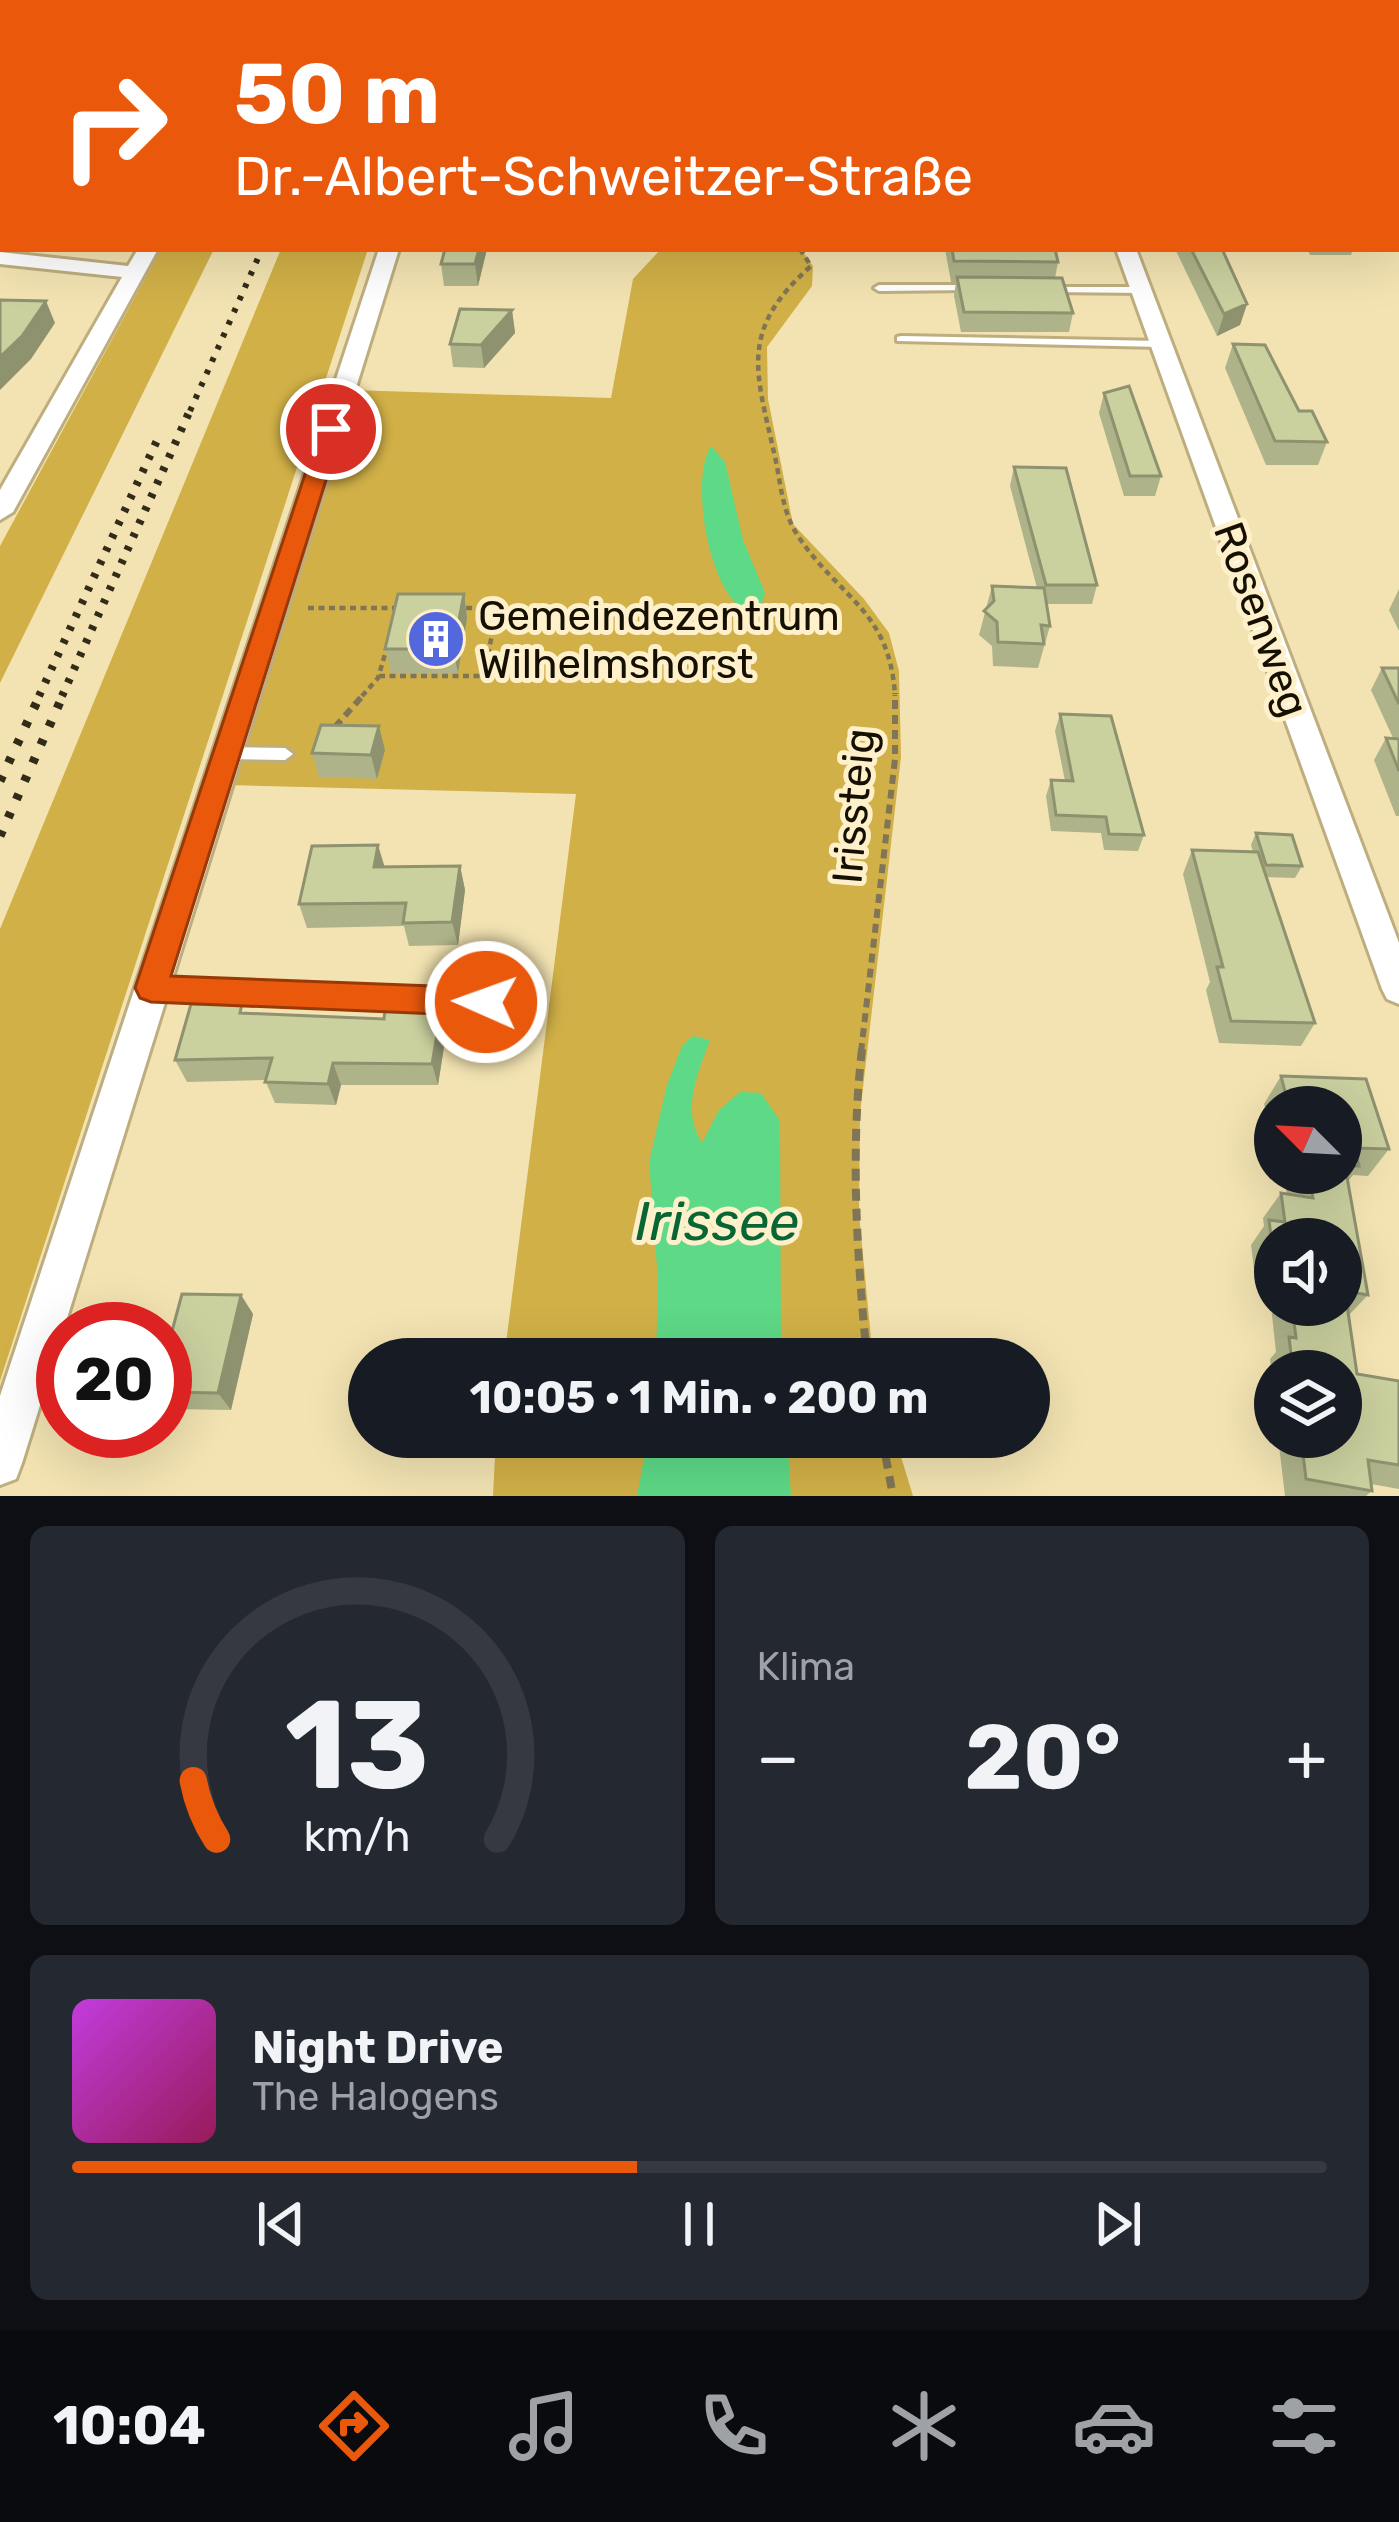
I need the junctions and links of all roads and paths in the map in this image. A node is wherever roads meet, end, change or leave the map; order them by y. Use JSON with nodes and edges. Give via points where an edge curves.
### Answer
{"nodes":[{"id":1,"x":147,"y":252,"type":"edge"},
{"id":2,"x":388,"y":252,"type":"edge"},
{"id":3,"x":802,"y":252,"type":"edge"},
{"id":4,"x":1127,"y":252,"type":"edge"},
{"id":5,"x":0,"y":258,"type":"edge"},
{"id":6,"x":137,"y":273,"type":"junction"},
{"id":7,"x":879,"y":288,"type":"dead end"},
{"id":8,"x":989,"y":289,"type":"edge"},
{"id":9,"x":1033,"y":289,"type":"edge"},
{"id":10,"x":1142,"y":290,"type":"junction"},
{"id":11,"x":902,"y":339,"type":"dead end"},
{"id":12,"x":1161,"y":344,"type":"junction"},
{"id":13,"x":0,"y":512,"type":"edge"},
{"id":14,"x":273,"y":608,"type":"junction"},
{"id":15,"x":396,"y":608,"type":"junction"},
{"id":16,"x":416,"y":608,"type":"edge"},
{"id":17,"x":457,"y":608,"type":"edge"},
{"id":18,"x":393,"y":621,"type":"edge"},
{"id":19,"x":390,"y":635,"type":"edge"},
{"id":20,"x":379,"y":676,"type":"junction"},
{"id":21,"x":226,"y":753,"type":"junction"},
{"id":22,"x":285,"y":754,"type":"joint"},
{"id":23,"x":1390,"y":936,"type":"edge"},
{"id":24,"x":151,"y":988,"type":"junction"},
{"id":25,"x":1399,"y":989,"type":"edge"},
{"id":26,"x":486,"y":1002,"type":"dead end"},
{"id":27,"x":865,"y":1338,"type":"edge"},
{"id":28,"x":886,"y":1458,"type":"edge"},
{"id":29,"x":0,"y":1463,"type":"edge"},
{"id":30,"x":893,"y":1496,"type":"edge"}],
"edges":[{"from":1,"to":6,"type":"street"},
{"from":2,"to":14,"type":"street"},
{"from":3,"to":27,"type":"path","name":"Irissteig","via":[[811,266],[765,312],[752,349],[760,404],[791,524],[884,635],[894,700],[895,759],[855,1108],[853,1215]]},
{"from":4,"to":10,"type":"street","name":"Rosenweg"},
{"from":5,"to":6,"type":"street"},
{"from":6,"to":13,"type":"street"},
{"from":7,"to":8,"type":"lane"},
{"from":9,"to":10,"type":"lane"},
{"from":10,"to":12,"type":"street","name":"Rosenweg"},
{"from":11,"to":12,"type":"lane"},
{"from":12,"to":23,"type":"street","name":"Rosenweg"},
{"from":14,"to":15,"type":"path"},
{"from":14,"to":21,"type":"street"},
{"from":15,"to":16,"type":"path"},
{"from":15,"to":18,"type":"path"},
{"from":17,"to":20,"type":"path","via":[[498,608],[484,676]]},
{"from":19,"to":20,"type":"path"},
{"from":20,"to":22,"type":"path","via":[[341,722]]},
{"from":21,"to":22,"type":"lane"},
{"from":21,"to":24,"type":"street"},
{"from":23,"to":25,"type":"street","name":"Rosenweg"},
{"from":24,"to":26,"type":"lane"},
{"from":24,"to":29,"type":"street"},
{"from":28,"to":30,"type":"path"}]}
